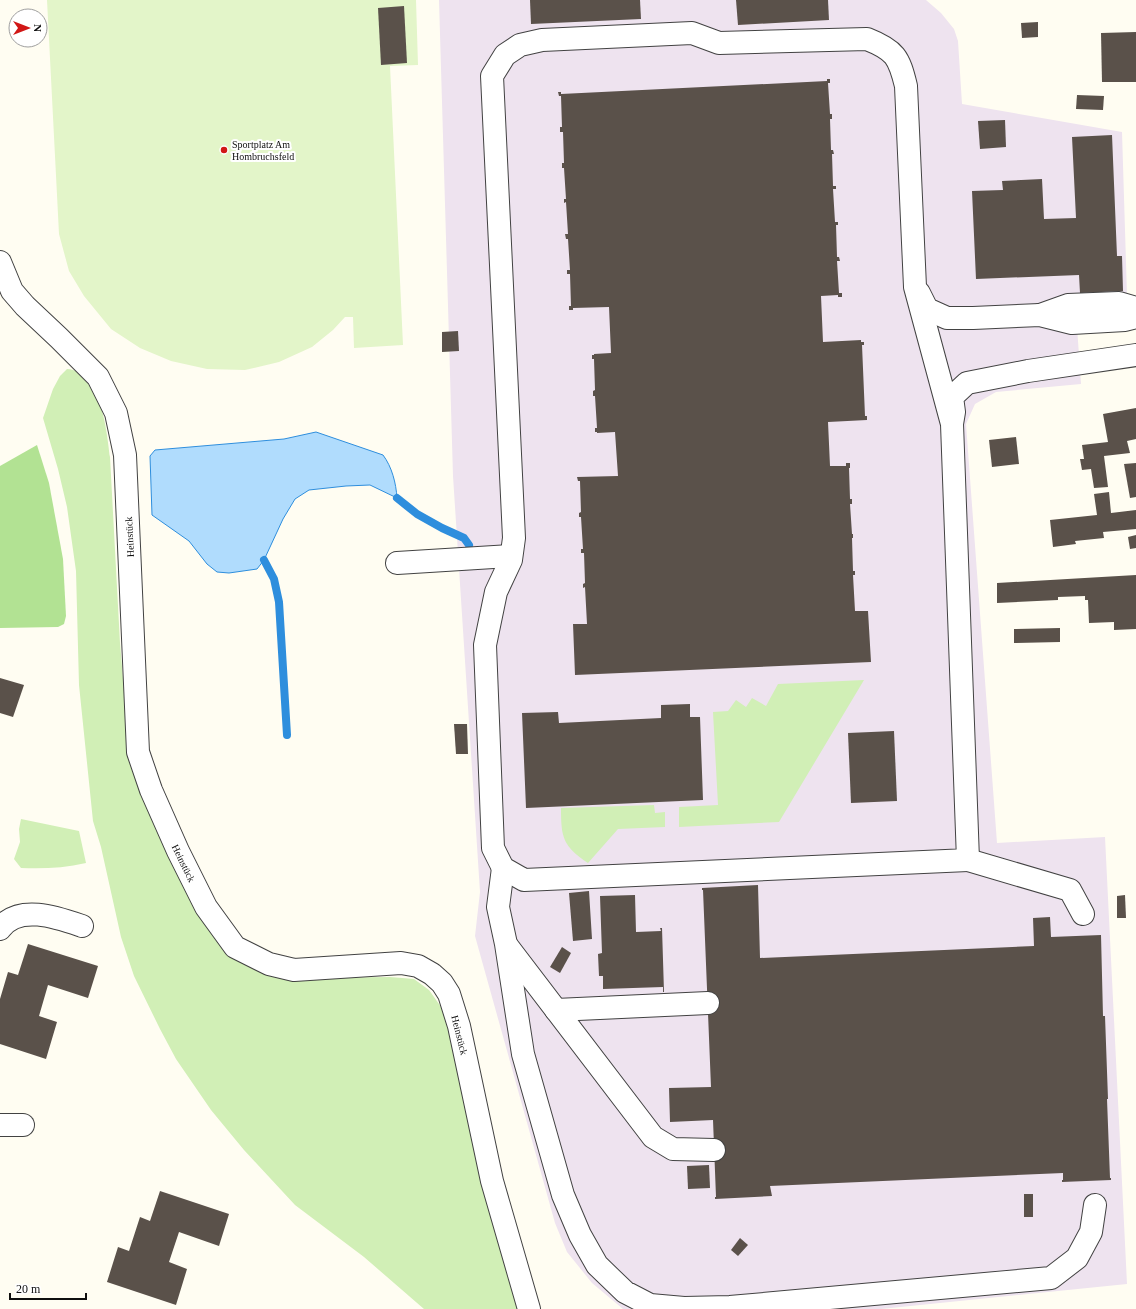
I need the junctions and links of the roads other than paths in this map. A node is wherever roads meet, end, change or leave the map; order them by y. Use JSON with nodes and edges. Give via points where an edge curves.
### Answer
{"nodes":[{"id":1,"x":0,"y":262,"type":"edge"},
{"id":2,"x":915,"y":287,"type":"junction"},
{"id":3,"x":1136,"y":308,"type":"edge"},
{"id":4,"x":1040,"y":315,"type":"junction"},
{"id":5,"x":1136,"y":317,"type":"edge"},
{"id":6,"x":1136,"y":355,"type":"edge"},
{"id":7,"x":952,"y":424,"type":"junction"},
{"id":8,"x":511,"y":556,"type":"junction"},
{"id":9,"x":397,"y":563,"type":"dead end"},
{"id":10,"x":968,"y":860,"type":"junction"},
{"id":11,"x":504,"y":868,"type":"junction"},
{"id":12,"x":1083,"y":914,"type":"dead end"},
{"id":13,"x":82,"y":926,"type":"dead end"},
{"id":14,"x":0,"y":929,"type":"edge"},
{"id":15,"x":506,"y":944,"type":"junction"},
{"id":16,"x":708,"y":1003,"type":"dead end"},
{"id":17,"x":556,"y":1010,"type":"junction"},
{"id":18,"x":0,"y":1124,"type":"edge"},
{"id":19,"x":23,"y":1125,"type":"dead end"},
{"id":20,"x":714,"y":1150,"type":"dead end"},
{"id":21,"x":1095,"y":1204,"type":"dead end"},
{"id":22,"x":529,"y":1309,"type":"edge"}],
"edges":[{"from":1,"to":22,"type":"street","name":"Heinstück","via":[[12,290],[25,306],[98,377],[116,413],[125,455],[138,752],[151,790],[206,907],[235,947],[269,964],[294,970],[401,963],[418,966],[442,983],[449,994],[459,1026],[492,1181]]},
{"from":2,"to":4,"type":"street","via":[[927,309],[947,318]]},
{"from":2,"to":7,"type":"street"},
{"from":2,"to":8,"type":"street","via":[[906,86],[898,59],[880,44],[867,39],[719,43],[692,33],[542,40],[520,45],[505,55],[492,76],[513,530]]},
{"from":3,"to":4,"type":"street","via":[[1119,303],[1068,305]]},
{"from":4,"to":5,"type":"street","via":[[1072,323]]},
{"from":6,"to":7,"type":"street","via":[[967,383],[952,397]]},
{"from":7,"to":10,"type":"street"},
{"from":8,"to":9,"type":"street"},
{"from":8,"to":11,"type":"street","via":[[496,592],[485,644],[493,848]]},
{"from":10,"to":11,"type":"street","via":[[524,880]]},
{"from":10,"to":12,"type":"street","via":[[1070,890]]},
{"from":11,"to":15,"type":"street","via":[[498,907]]},
{"from":13,"to":14,"type":"street","via":[[54,916],[37,914],[16,917]]},
{"from":15,"to":17,"type":"street"},
{"from":15,"to":21,"type":"street","via":[[522,1054],[563,1195],[580,1235],[597,1265],[626,1292],[650,1304],[684,1308],[730,1307],[1051,1278],[1078,1258],[1092,1232]]},
{"from":16,"to":17,"type":"street"},
{"from":17,"to":20,"type":"street","via":[[653,1137],[673,1149]]},
{"from":18,"to":19,"type":"street"}]}
